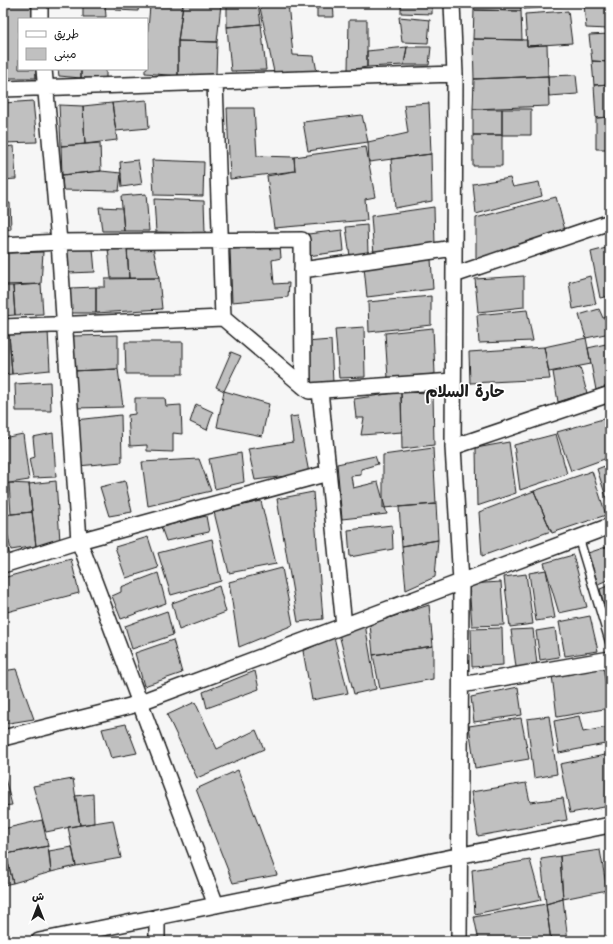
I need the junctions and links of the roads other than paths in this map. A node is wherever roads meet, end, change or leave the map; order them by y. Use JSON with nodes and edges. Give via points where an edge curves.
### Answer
{"nodes":[{"id":1,"x":40,"y":3,"type":"edge"},
{"id":2,"x":452,"y":3,"type":"edge"},
{"id":3,"x":40,"y":18,"type":"edge"},
{"id":4,"x":44,"y":70,"type":"edge"},
{"id":5,"x":455,"y":74,"type":"junction"},
{"id":6,"x":215,"y":82,"type":"junction"},
{"id":7,"x":45,"y":87,"type":"junction"},
{"id":8,"x":3,"y":89,"type":"edge"},
{"id":9,"x":610,"y":222,"type":"edge"},
{"id":10,"x":220,"y":241,"type":"junction"},
{"id":11,"x":59,"y":242,"type":"junction"},
{"id":12,"x":3,"y":245,"type":"edge"},
{"id":13,"x":454,"y":248,"type":"junction"},
{"id":14,"x":302,"y":270,"type":"junction"},
{"id":15,"x":454,"y":275,"type":"junction"},
{"id":16,"x":223,"y":318,"type":"junction"},
{"id":17,"x":64,"y":325,"type":"junction"},
{"id":18,"x":3,"y":327,"type":"edge"},
{"id":19,"x":453,"y":381,"type":"junction"},
{"id":20,"x":303,"y":386,"type":"junction"},
{"id":21,"x":320,"y":390,"type":"junction"},
{"id":22,"x":610,"y":394,"type":"edge"},
{"id":23,"x":453,"y":447,"type":"junction"},
{"id":24,"x":328,"y":473,"type":"junction"},
{"id":25,"x":610,"y":526,"type":"edge"},
{"id":26,"x":579,"y":539,"type":"junction"},
{"id":27,"x":79,"y":541,"type":"junction"},
{"id":28,"x":3,"y":546,"type":"edge"},
{"id":29,"x":5,"y":564,"type":"edge"},
{"id":30,"x":461,"y":582,"type":"junction"},
{"id":31,"x":344,"y":626,"type":"junction"},
{"id":32,"x":610,"y":642,"type":"edge"},
{"id":33,"x":610,"y":659,"type":"edge"},
{"id":34,"x":461,"y":685,"type":"junction"},
{"id":35,"x":140,"y":702,"type":"junction"},
{"id":36,"x":3,"y":738,"type":"edge"},
{"id":37,"x":610,"y":825,"type":"edge"},
{"id":38,"x":460,"y":855,"type":"junction"},
{"id":39,"x":216,"y":905,"type":"junction"},
{"id":40,"x":157,"y":917,"type":"junction"},
{"id":41,"x":39,"y":941,"type":"edge"},
{"id":42,"x":157,"y":941,"type":"edge"},
{"id":43,"x":459,"y":941,"type":"edge"}],
"edges":[{"from":1,"to":3,"type":"street"},
{"from":2,"to":5,"type":"street"},
{"from":4,"to":7,"type":"street"},
{"from":5,"to":6,"type":"street"},
{"from":5,"to":13,"type":"street"},
{"from":6,"to":7,"type":"street"},
{"from":6,"to":10,"type":"street"},
{"from":7,"to":8,"type":"street"},
{"from":7,"to":11,"type":"street"},
{"from":9,"to":15,"type":"street"},
{"from":10,"to":11,"type":"street"},
{"from":10,"to":14,"type":"street","via":[[302,240]]},
{"from":10,"to":16,"type":"street"},
{"from":11,"to":12,"type":"street"},
{"from":11,"to":17,"type":"street"},
{"from":13,"to":14,"type":"street"},
{"from":13,"to":15,"type":"street"},
{"from":14,"to":20,"type":"street"},
{"from":15,"to":19,"type":"street"},
{"from":16,"to":17,"type":"street"},
{"from":16,"to":20,"type":"street"},
{"from":17,"to":18,"type":"street"},
{"from":17,"to":27,"type":"street"},
{"from":19,"to":21,"type":"street"},
{"from":19,"to":23,"type":"street"},
{"from":20,"to":21,"type":"street","via":[[309,391]]},
{"from":21,"to":24,"type":"street"},
{"from":22,"to":23,"type":"street"},
{"from":23,"to":30,"type":"street"},
{"from":24,"to":27,"type":"street"},
{"from":24,"to":31,"type":"street"},
{"from":25,"to":26,"type":"street"},
{"from":26,"to":30,"type":"street"},
{"from":26,"to":32,"type":"lane"},
{"from":27,"to":29,"type":"street"},
{"from":27,"to":35,"type":"street"},
{"from":28,"to":29,"type":"lane"},
{"from":30,"to":31,"type":"street"},
{"from":30,"to":34,"type":"street"},
{"from":31,"to":35,"type":"street"},
{"from":33,"to":34,"type":"street"},
{"from":34,"to":38,"type":"street"},
{"from":35,"to":36,"type":"street"},
{"from":35,"to":39,"type":"street"},
{"from":37,"to":38,"type":"street"},
{"from":38,"to":39,"type":"street"},
{"from":38,"to":43,"type":"street"},
{"from":39,"to":40,"type":"street"},
{"from":40,"to":41,"type":"street"},
{"from":40,"to":42,"type":"street"}]}
